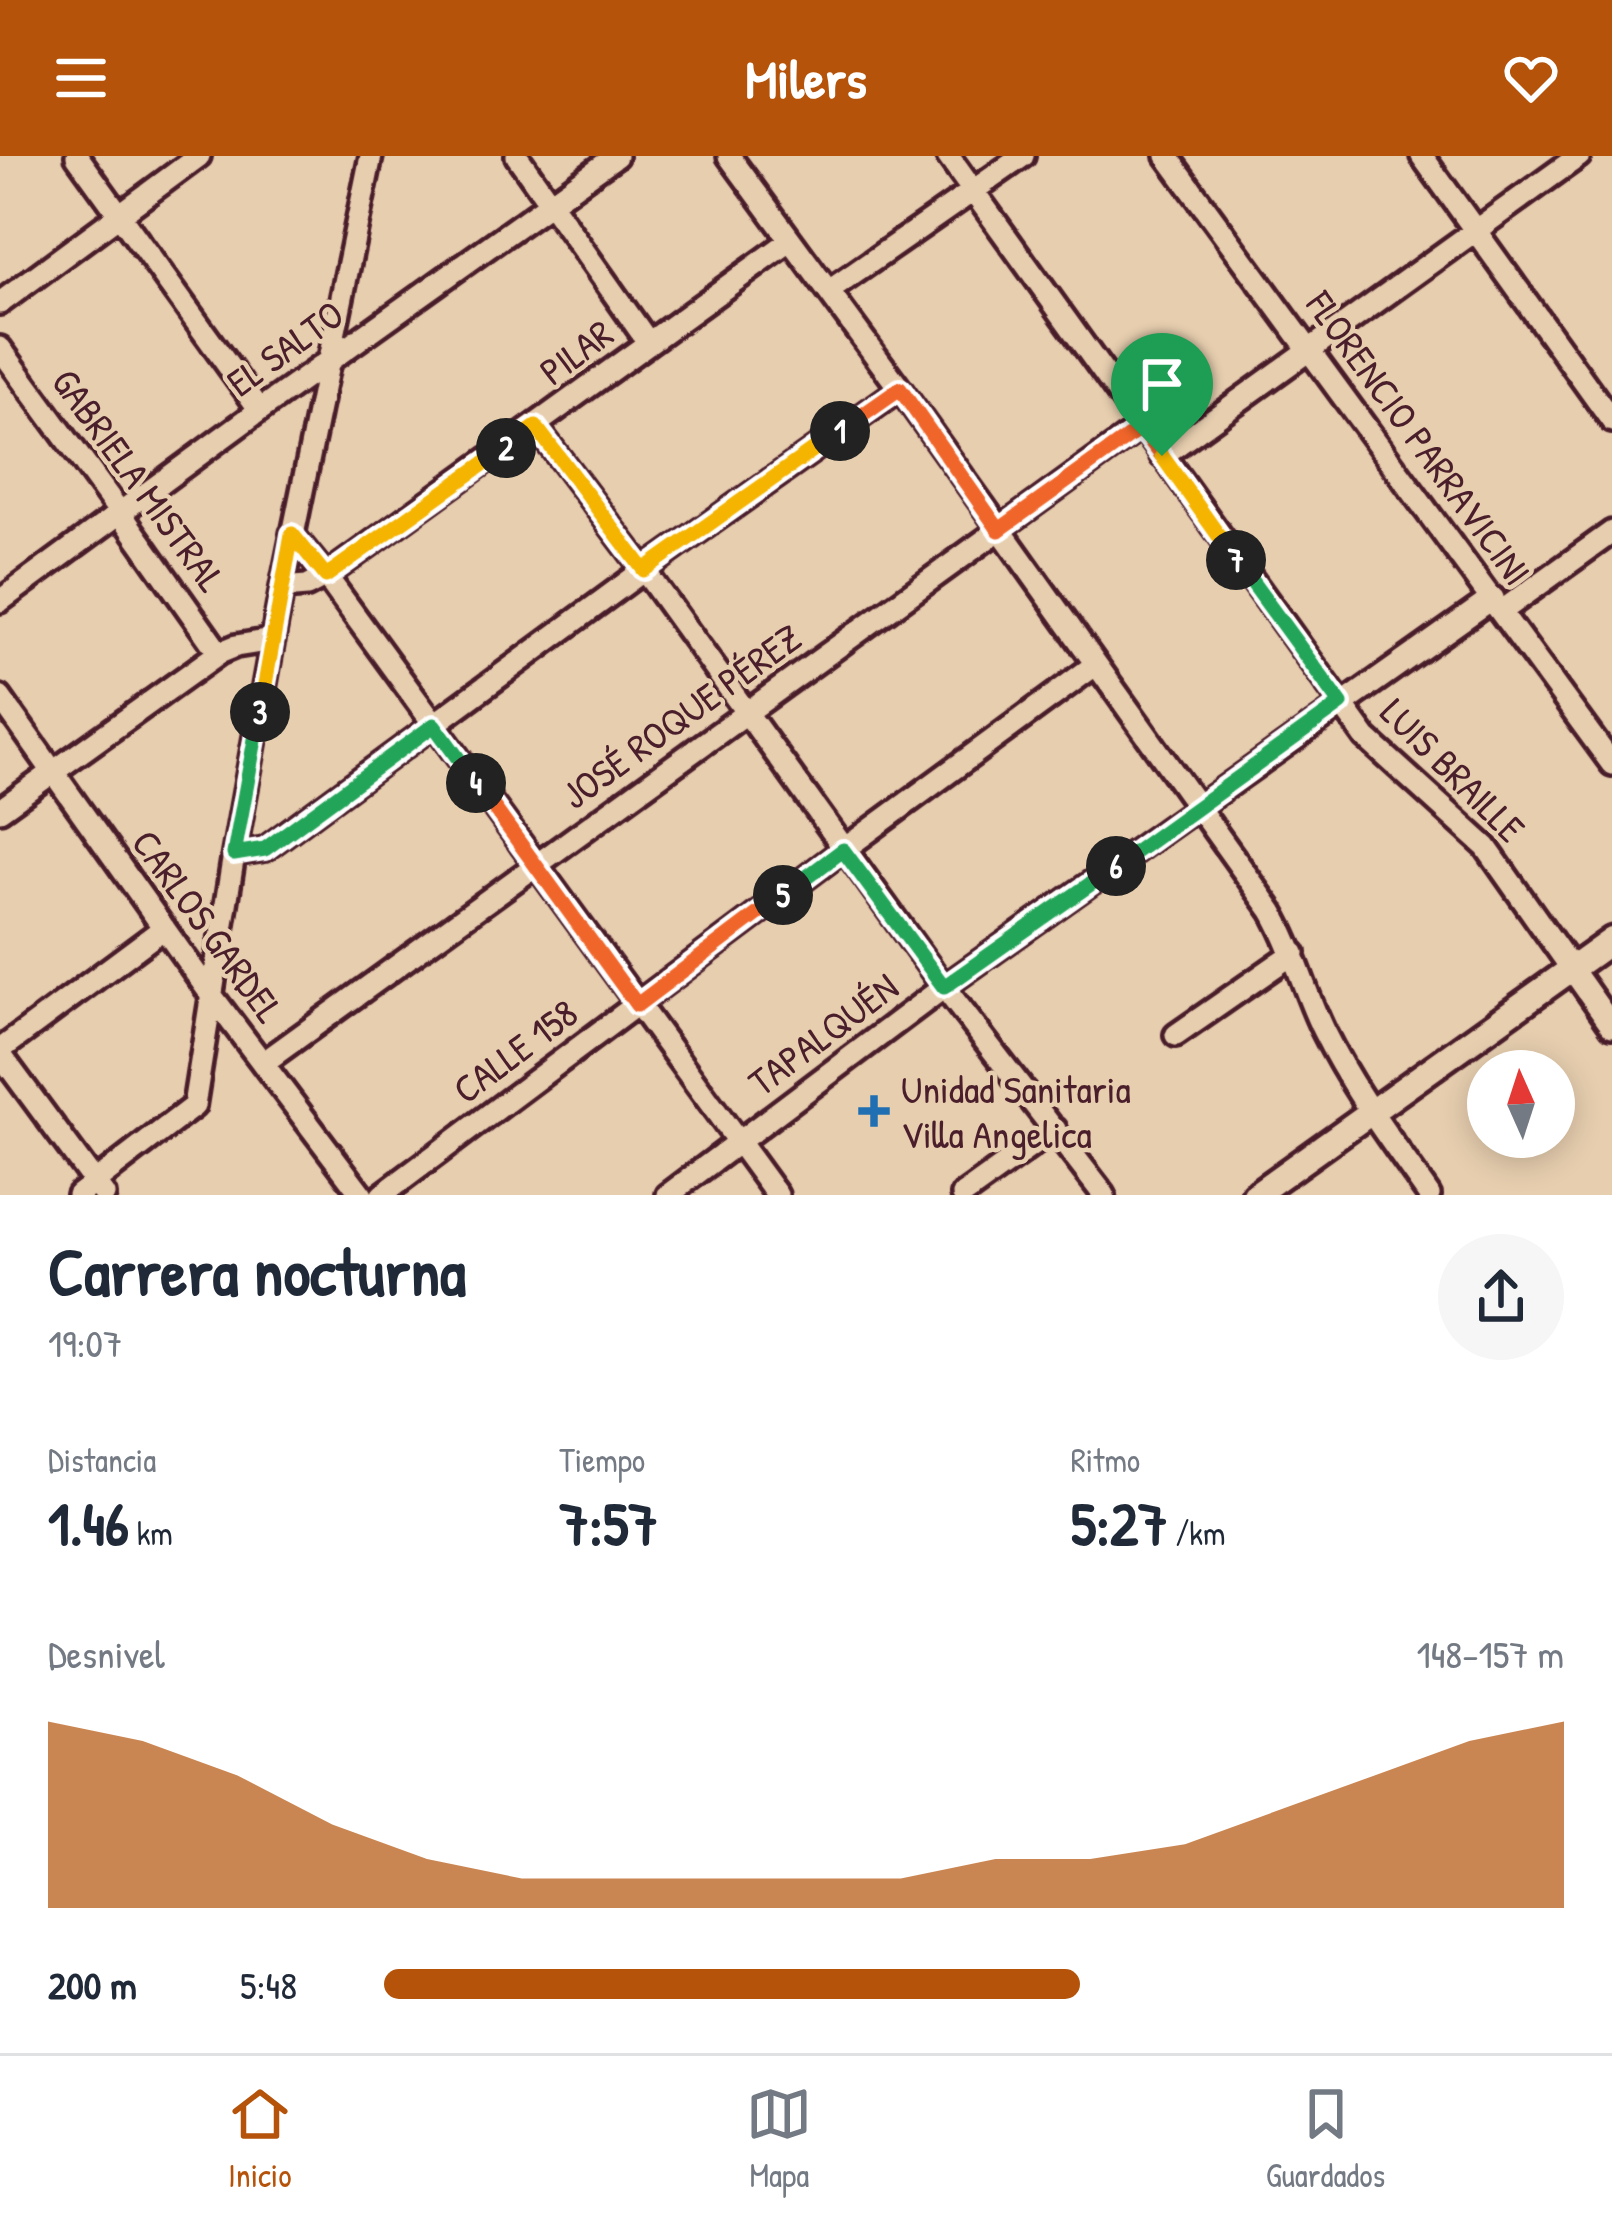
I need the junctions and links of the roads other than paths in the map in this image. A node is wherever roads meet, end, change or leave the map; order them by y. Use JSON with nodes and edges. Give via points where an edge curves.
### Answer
{"nodes":[{"id":1,"x":77,"y":156,"type":"edge"},
{"id":2,"x":199,"y":156,"type":"edge"},
{"id":3,"x":371,"y":156,"type":"edge"},
{"id":4,"x":517,"y":156,"type":"edge"},
{"id":5,"x":616,"y":156,"type":"edge"},
{"id":6,"x":729,"y":156,"type":"edge"},
{"id":7,"x":948,"y":156,"type":"edge"},
{"id":8,"x":1023,"y":156,"type":"edge"},
{"id":9,"x":1167,"y":156,"type":"edge"},
{"id":10,"x":1421,"y":156,"type":"edge"},
{"id":11,"x":1579,"y":156,"type":"edge"},
{"id":12,"x":974,"y":191,"type":"junction"},
{"id":13,"x":550,"y":202,"type":"junction"},
{"id":14,"x":119,"y":214,"type":"junction"},
{"id":15,"x":1475,"y":230,"type":"junction"},
{"id":16,"x":790,"y":241,"type":"junction"},
{"id":17,"x":829,"y":291,"type":"junction"},
{"id":18,"x":0,"y":303,"type":"edge"},
{"id":19,"x":648,"y":342,"type":"junction"},
{"id":20,"x":0,"y":348,"type":"edge"},
{"id":21,"x":1309,"y":350,"type":"junction"},
{"id":22,"x":328,"y":361,"type":"junction"},
{"id":23,"x":900,"y":389,"type":"junction"},
{"id":24,"x":260,"y":410,"type":"junction"},
{"id":25,"x":1612,"y":421,"type":"edge"},
{"id":26,"x":536,"y":427,"type":"junction"},
{"id":27,"x":1141,"y":428,"type":"junction"},
{"id":28,"x":1162,"y":456,"type":"junction"},
{"id":29,"x":121,"y":514,"type":"junction"},
{"id":30,"x":999,"y":530,"type":"junction"},
{"id":31,"x":1612,"y":532,"type":"edge"},
{"id":32,"x":292,"y":534,"type":"junction"},
{"id":33,"x":644,"y":570,"type":"junction"},
{"id":34,"x":326,"y":576,"type":"junction"},
{"id":35,"x":282,"y":589,"type":"junction"},
{"id":36,"x":0,"y":601,"type":"edge"},
{"id":37,"x":1497,"y":604,"type":"junction"},
{"id":38,"x":273,"y":640,"type":"junction"},
{"id":39,"x":219,"y":653,"type":"junction"},
{"id":40,"x":1096,"y":665,"type":"junction"},
{"id":41,"x":0,"y":697,"type":"edge"},
{"id":42,"x":1341,"y":704,"type":"junction"},
{"id":43,"x":748,"y":712,"type":"junction"},
{"id":44,"x":434,"y":725,"type":"junction"},
{"id":45,"x":1612,"y":764,"type":"edge"},
{"id":46,"x":53,"y":772,"type":"junction"},
{"id":47,"x":1199,"y":807,"type":"junction"},
{"id":48,"x":0,"y":810,"type":"edge"},
{"id":49,"x":843,"y":850,"type":"junction"},
{"id":50,"x":234,"y":854,"type":"junction"},
{"id":51,"x":536,"y":866,"type":"junction"},
{"id":52,"x":164,"y":928,"type":"junction"},
{"id":53,"x":1612,"y":940,"type":"edge"},
{"id":54,"x":1294,"y":953,"type":"junction"},
{"id":55,"x":1572,"y":970,"type":"junction"},
{"id":56,"x":944,"y":987,"type":"junction"},
{"id":57,"x":212,"y":996,"type":"junction"},
{"id":58,"x":637,"y":1005,"type":"junction"},
{"id":59,"x":1612,"y":1026,"type":"edge"},
{"id":60,"x":1176,"y":1035,"type":"dead end"},
{"id":61,"x":0,"y":1052,"type":"edge"},
{"id":62,"x":263,"y":1064,"type":"junction"},
{"id":63,"x":1371,"y":1112,"type":"junction"},
{"id":64,"x":1055,"y":1130,"type":"junction"},
{"id":65,"x":740,"y":1144,"type":"junction"},
{"id":66,"x":92,"y":1191,"type":"edge"},
{"id":67,"x":362,"y":1195,"type":"edge"},
{"id":68,"x":382,"y":1195,"type":"edge"},
{"id":69,"x":668,"y":1195,"type":"edge"},
{"id":70,"x":777,"y":1195,"type":"edge"},
{"id":71,"x":963,"y":1195,"type":"edge"},
{"id":72,"x":1104,"y":1195,"type":"edge"},
{"id":73,"x":1256,"y":1195,"type":"edge"},
{"id":74,"x":1429,"y":1195,"type":"edge"}],
"edges":[{"from":1,"to":14,"type":"street"},
{"from":2,"to":14,"type":"street"},
{"from":3,"to":22,"type":"street"},
{"from":4,"to":13,"type":"street"},
{"from":5,"to":13,"type":"street","name":"EL SALTO"},
{"from":6,"to":16,"type":"street"},
{"from":7,"to":12,"type":"street","name":"LUIS BRAILLE"},
{"from":8,"to":12,"type":"street"},
{"from":9,"to":21,"type":"street","name":"FLORENCIO PARRAVICINI"},
{"from":10,"to":15,"type":"street"},
{"from":11,"to":15,"type":"street"},
{"from":12,"to":17,"type":"street"},
{"from":12,"to":27,"type":"street","name":"LUIS BRAILLE"},
{"from":13,"to":19,"type":"street"},
{"from":13,"to":22,"type":"street","name":"EL SALTO"},
{"from":14,"to":18,"type":"street"},
{"from":14,"to":24,"type":"street"},
{"from":15,"to":21,"type":"street"},
{"from":15,"to":25,"type":"street"},
{"from":16,"to":17,"type":"street"},
{"from":16,"to":19,"type":"street","name":"PILAR"},
{"from":17,"to":23,"type":"street"},
{"from":19,"to":26,"type":"street","name":"PILAR"},
{"from":20,"to":29,"type":"street","name":"GABRIELA MISTRAL"},
{"from":21,"to":28,"type":"street"},
{"from":21,"to":37,"type":"street","name":"FLORENCIO PARRAVICINI"},
{"from":22,"to":24,"type":"street","name":"EL SALTO"},
{"from":22,"to":32,"type":"street"},
{"from":23,"to":30,"type":"street"},
{"from":23,"to":33,"type":"street"},
{"from":24,"to":29,"type":"street","name":"EL SALTO"},
{"from":26,"to":33,"type":"street"},
{"from":26,"to":34,"type":"street","name":"PILAR"},
{"from":27,"to":28,"type":"street","name":"LUIS BRAILLE"},
{"from":27,"to":30,"type":"street","name":"JOSÉ ROQUE PÉREZ"},
{"from":28,"to":42,"type":"street","name":"LUIS BRAILLE"},
{"from":29,"to":36,"type":"street","name":"EL SALTO"},
{"from":29,"to":39,"type":"street","name":"GABRIELA MISTRAL"},
{"from":30,"to":40,"type":"street"},
{"from":30,"to":43,"type":"street","name":"JOSÉ ROQUE PÉREZ"},
{"from":31,"to":37,"type":"street","name":"TAPALQUÉN"},
{"from":32,"to":34,"type":"street"},
{"from":32,"to":35,"type":"street"},
{"from":33,"to":43,"type":"street"},
{"from":33,"to":44,"type":"street"},
{"from":34,"to":35,"type":"street","name":"PILAR"},
{"from":34,"to":44,"type":"street"},
{"from":35,"to":38,"type":"street"},
{"from":37,"to":42,"type":"street","name":"TAPALQUÉN"},
{"from":37,"to":45,"type":"street","name":"FLORENCIO PARRAVICINI"},
{"from":38,"to":39,"type":"street"},
{"from":38,"to":50,"type":"street"},
{"from":39,"to":46,"type":"street"},
{"from":40,"to":47,"type":"street"},
{"from":40,"to":49,"type":"street","name":"CALLE 158"},
{"from":41,"to":46,"type":"street","name":"CARLOS GARDEL"},
{"from":42,"to":47,"type":"street","name":"TAPALQUÉN"},
{"from":42,"to":55,"type":"street","name":"LUIS BRAILLE","via":[[1366,738],[1486,847]]},
{"from":43,"to":49,"type":"street"},
{"from":43,"to":51,"type":"street","name":"JOSÉ ROQUE PÉREZ"},
{"from":44,"to":50,"type":"street","via":[[265,849]]},
{"from":44,"to":51,"type":"street"},
{"from":46,"to":48,"type":"street"},
{"from":46,"to":52,"type":"street","name":"CARLOS GARDEL"},
{"from":47,"to":54,"type":"street"},
{"from":47,"to":56,"type":"street","name":"TAPALQUÉN"},
{"from":49,"to":56,"type":"street"},
{"from":49,"to":58,"type":"street","name":"CALLE 158"},
{"from":50,"to":57,"type":"street"},
{"from":51,"to":58,"type":"street"},
{"from":51,"to":62,"type":"street","name":"JOSÉ ROQUE PÉREZ"},
{"from":52,"to":57,"type":"street","name":"CARLOS GARDEL"},
{"from":52,"to":61,"type":"street"},
{"from":53,"to":55,"type":"main road"},
{"from":54,"to":60,"type":"street"},
{"from":54,"to":63,"type":"street","via":[[1323,1030]]},
{"from":55,"to":59,"type":"street","name":"LUIS BRAILLE"},
{"from":55,"to":63,"type":"main road"},
{"from":56,"to":64,"type":"street"},
{"from":56,"to":65,"type":"street","name":"TAPALQUÉN"},
{"from":57,"to":62,"type":"street","name":"CARLOS GARDEL"},
{"from":57,"to":66,"type":"street","via":[[194,1106]]},
{"from":58,"to":65,"type":"street"},
{"from":58,"to":68,"type":"street","name":"CALLE 158"},
{"from":61,"to":66,"type":"street"},
{"from":62,"to":67,"type":"street","name":"CARLOS GARDEL"},
{"from":63,"to":73,"type":"main road"},
{"from":63,"to":74,"type":"street"},
{"from":64,"to":71,"type":"street"},
{"from":64,"to":72,"type":"street"},
{"from":65,"to":69,"type":"street","name":"TAPALQUÉN"},
{"from":65,"to":70,"type":"street"}]}
